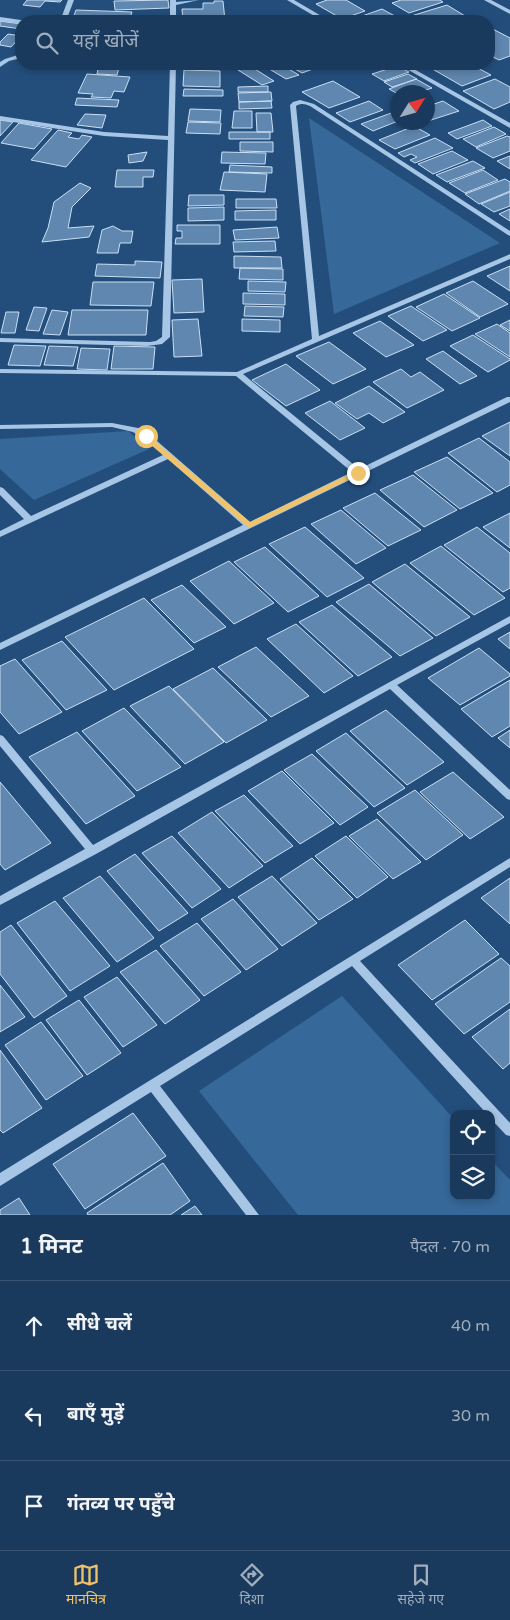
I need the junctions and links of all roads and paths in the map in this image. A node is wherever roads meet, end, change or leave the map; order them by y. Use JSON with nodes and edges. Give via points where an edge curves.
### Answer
{"nodes":[{"id":1,"x":70,"y":0,"type":"edge"},
{"id":2,"x":196,"y":0,"type":"edge"},
{"id":3,"x":290,"y":0,"type":"edge"},
{"id":4,"x":487,"y":0,"type":"edge"},
{"id":5,"x":173,"y":2,"type":"edge"},
{"id":6,"x":510,"y":12,"type":"edge"},
{"id":7,"x":65,"y":15,"type":"edge"},
{"id":8,"x":173,"y":15,"type":"edge"},
{"id":9,"x":316,"y":15,"type":"edge"},
{"id":10,"x":0,"y":20,"type":"edge"},
{"id":11,"x":15,"y":21,"type":"edge"},
{"id":12,"x":15,"y":58,"type":"edge"},
{"id":13,"x":0,"y":64,"type":"edge"},
{"id":14,"x":173,"y":70,"type":"edge"},
{"id":15,"x":412,"y":70,"type":"edge"},
{"id":16,"x":0,"y":118,"type":"edge"},
{"id":17,"x":510,"y":126,"type":"edge"},
{"id":18,"x":170,"y":138,"type":"junction"},
{"id":19,"x":510,"y":234,"type":"edge"},
{"id":20,"x":510,"y":256,"type":"edge"},
{"id":21,"x":0,"y":340,"type":"edge"},
{"id":22,"x":316,"y":340,"type":"junction"},
{"id":23,"x":0,"y":371,"type":"edge"},
{"id":24,"x":238,"y":374,"type":"junction"},
{"id":25,"x":510,"y":399,"type":"edge"},
{"id":26,"x":0,"y":427,"type":"edge"},
{"id":27,"x":168,"y":456,"type":"junction"},
{"id":28,"x":358,"y":473,"type":"junction"},
{"id":29,"x":0,"y":490,"type":"edge"},
{"id":30,"x":30,"y":520,"type":"junction"},
{"id":31,"x":249,"y":526,"type":"junction"},
{"id":32,"x":0,"y":534,"type":"edge"},
{"id":33,"x":510,"y":619,"type":"edge"},
{"id":34,"x":0,"y":647,"type":"edge"},
{"id":35,"x":391,"y":685,"type":"junction"},
{"id":36,"x":0,"y":739,"type":"edge"},
{"id":37,"x":510,"y":796,"type":"edge"},
{"id":38,"x":92,"y":851,"type":"junction"},
{"id":39,"x":510,"y":862,"type":"edge"},
{"id":40,"x":0,"y":901,"type":"edge"},
{"id":41,"x":353,"y":960,"type":"junction"},
{"id":42,"x":152,"y":1085,"type":"junction"},
{"id":43,"x":510,"y":1131,"type":"edge"},
{"id":44,"x":0,"y":1180,"type":"edge"},
{"id":45,"x":253,"y":1215,"type":"edge"}],
"edges":[{"from":1,"to":7,"type":"street"},
{"from":2,"to":5,"type":"street"},
{"from":3,"to":9,"type":"street"},
{"from":4,"to":6,"type":"street"},
{"from":5,"to":8,"type":"street"},
{"from":10,"to":11,"type":"street"},
{"from":12,"to":13,"type":"street"},
{"from":14,"to":18,"type":"street"},
{"from":15,"to":17,"type":"street"},
{"from":16,"to":18,"type":"street","via":[[104,134]]},
{"from":18,"to":21,"type":"street","via":[[164,341],[144,344]]},
{"from":19,"to":22,"type":"street","via":[[312,105],[296,103],[293,106]]},
{"from":20,"to":22,"type":"street"},
{"from":22,"to":24,"type":"street"},
{"from":23,"to":24,"type":"street"},
{"from":24,"to":28,"type":"street"},
{"from":25,"to":28,"type":"street"},
{"from":26,"to":27,"type":"street","via":[[126,427],[146,436]]},
{"from":27,"to":30,"type":"street"},
{"from":27,"to":31,"type":"street"},
{"from":28,"to":31,"type":"street"},
{"from":29,"to":30,"type":"street"},
{"from":30,"to":32,"type":"street"},
{"from":31,"to":34,"type":"street"},
{"from":33,"to":35,"type":"street"},
{"from":35,"to":37,"type":"street"},
{"from":35,"to":38,"type":"street"},
{"from":36,"to":38,"type":"street"},
{"from":38,"to":40,"type":"street"},
{"from":39,"to":41,"type":"street"},
{"from":41,"to":42,"type":"street"},
{"from":41,"to":43,"type":"street"},
{"from":42,"to":44,"type":"street"},
{"from":42,"to":45,"type":"street"}]}
